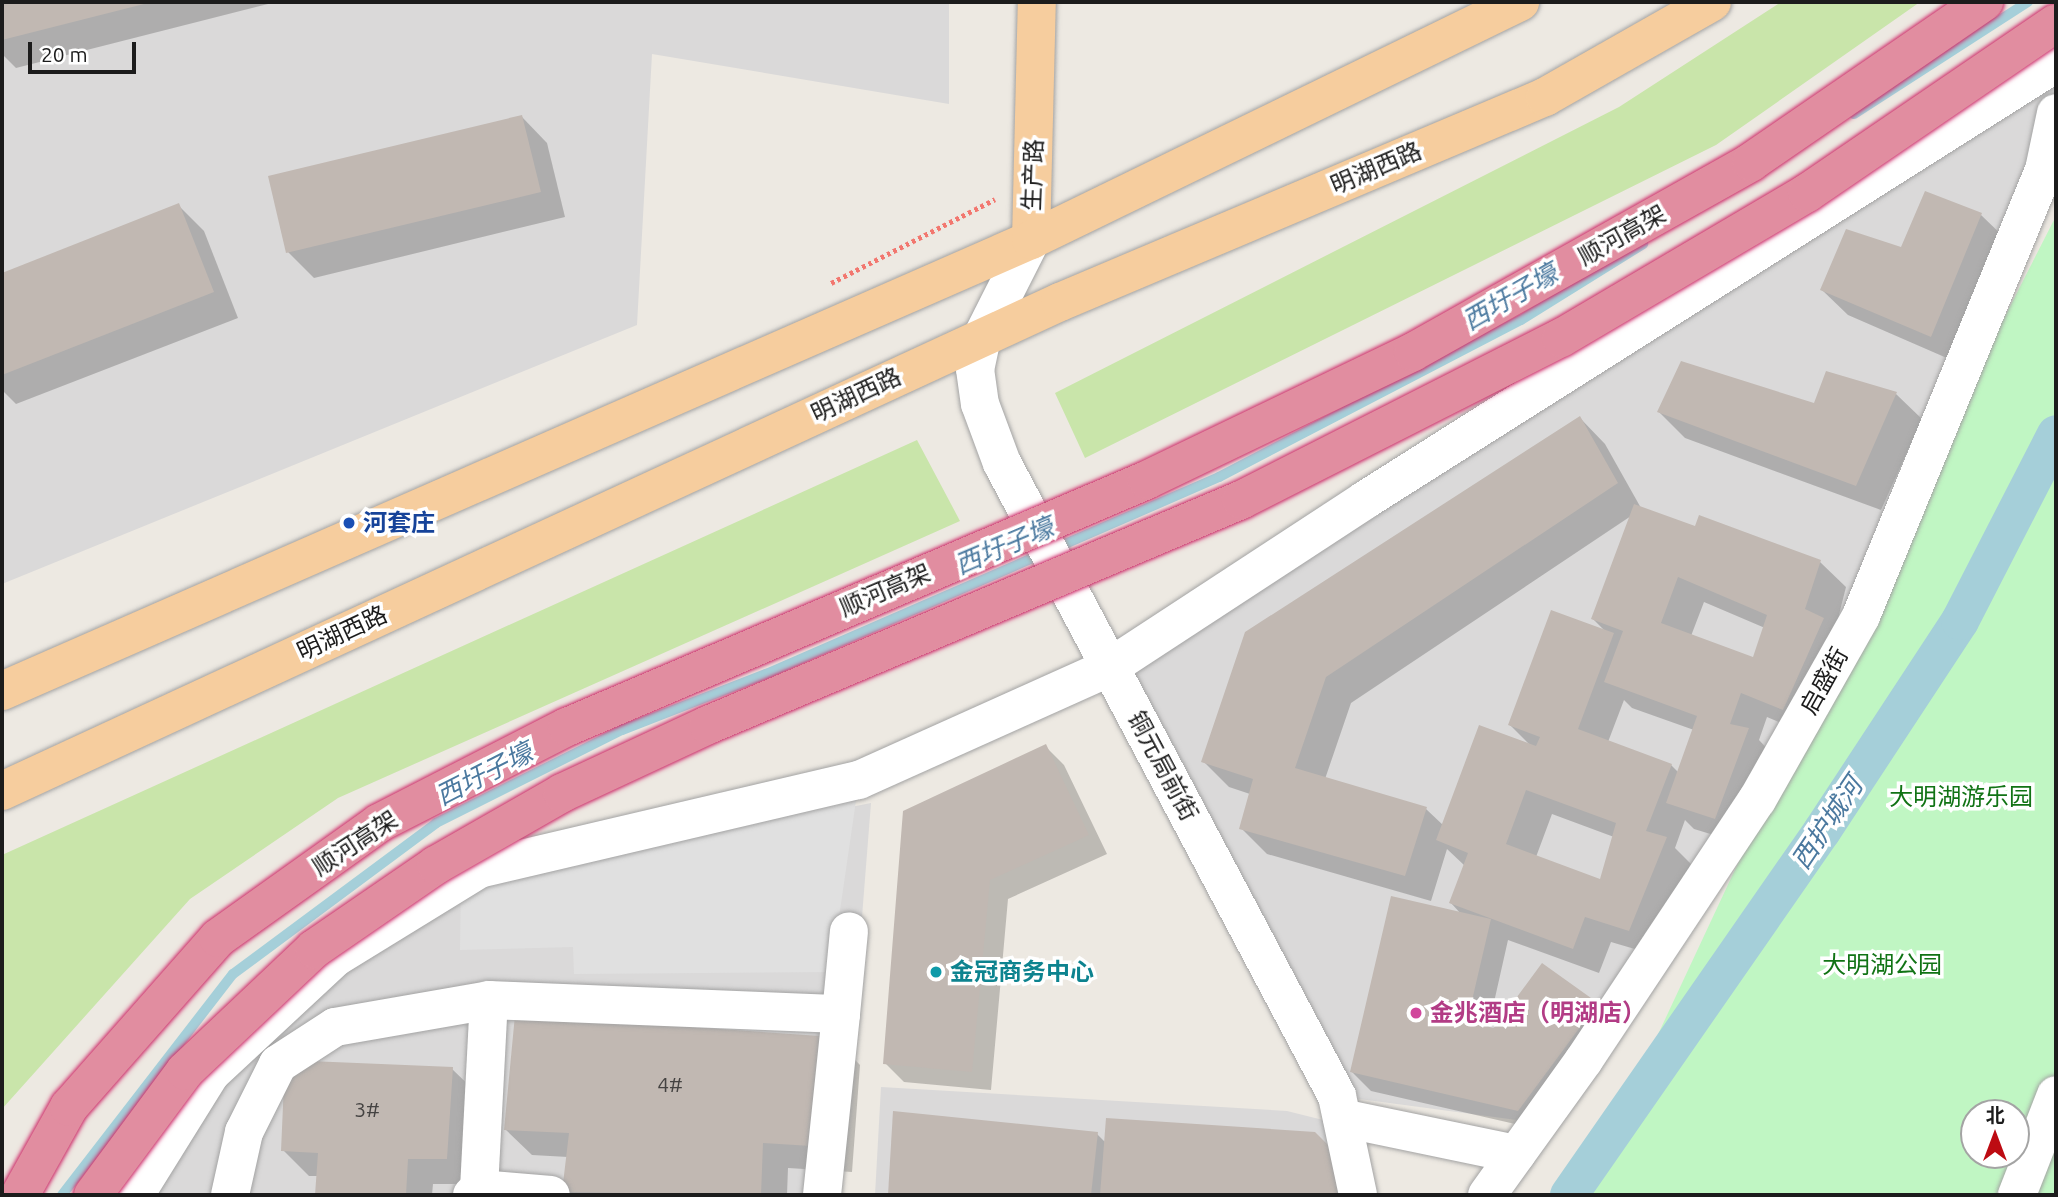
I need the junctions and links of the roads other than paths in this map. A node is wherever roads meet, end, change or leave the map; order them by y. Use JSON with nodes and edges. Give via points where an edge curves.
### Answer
{"nodes":[{"id":1,"x":1037,"y":2,"type":"edge"},
{"id":2,"x":1520,"y":2,"type":"edge"},
{"id":3,"x":1712,"y":2,"type":"edge"},
{"id":4,"x":1984,"y":2,"type":"edge"},
{"id":5,"x":2056,"y":23,"type":"edge"},
{"id":6,"x":2056,"y":63,"type":"edge"},
{"id":7,"x":2056,"y":113,"type":"edge"},
{"id":8,"x":1031,"y":240,"type":"junction"},
{"id":9,"x":982,"y":337,"type":"junction"},
{"id":10,"x":1110,"y":667,"type":"junction"},
{"id":11,"x":2,"y":691,"type":"edge"},
{"id":12,"x":2,"y":791,"type":"edge"},
{"id":13,"x":849,"y":931,"type":"dead end"},
{"id":14,"x":489,"y":1000,"type":"junction"},
{"id":15,"x":841,"y":1014,"type":"junction"},
{"id":16,"x":2056,"y":1095,"type":"edge"},
{"id":17,"x":1342,"y":1118,"type":"junction"},
{"id":18,"x":1516,"y":1154,"type":"junction"},
{"id":19,"x":476,"y":1192,"type":"edge"},
{"id":20,"x":20,"y":1195,"type":"edge"},
{"id":21,"x":93,"y":1195,"type":"edge"},
{"id":22,"x":135,"y":1195,"type":"edge"},
{"id":23,"x":230,"y":1195,"type":"edge"},
{"id":24,"x":551,"y":1195,"type":"edge"},
{"id":25,"x":822,"y":1195,"type":"edge"},
{"id":26,"x":1358,"y":1195,"type":"edge"},
{"id":27,"x":1487,"y":1195,"type":"edge"},
{"id":28,"x":2017,"y":1195,"type":"edge"}],
"edges":[{"from":1,"to":8,"type":"main road","name":"生产路"},
{"from":2,"to":8,"type":"main road"},
{"from":3,"to":9,"type":"main road","name":"明湖西路","via":[[1545,97]]},
{"from":4,"to":20,"type":"highway","name":"顺河高架","bridge":true,"via":[[1751,162],[1413,352],[1147,480],[567,727],[379,823],[218,938],[69,1107]]},
{"from":5,"to":21,"type":"highway","bridge":true,"via":[[1807,193],[1561,338],[1241,500],[708,725],[562,793],[436,865],[314,949],[185,1071]]},
{"from":6,"to":10,"type":"street","via":[[1377,492]]},
{"from":7,"to":18,"type":"street","name":"启盛街","via":[[2044,170],[1861,616],[1757,800]]},
{"from":8,"to":9,"type":"street","name":"生产路"},
{"from":8,"to":11,"type":"main road"},
{"from":9,"to":10,"type":"street","name":"铜元局前街","bridge":true,"via":[[975,369],[980,404],[1002,463]]},
{"from":9,"to":12,"type":"main road","name":"明湖西路"},
{"from":10,"to":17,"type":"street","name":"铜元局前街","via":[[1337,1096]]},
{"from":10,"to":22,"type":"street","via":[[859,780],[479,869],[336,957],[211,1073]]},
{"from":13,"to":15,"type":"street"},
{"from":14,"to":15,"type":"street"},
{"from":14,"to":19,"type":"street","via":[[490,1119]]},
{"from":14,"to":23,"type":"street","via":[[335,1027],[278,1064],[244,1132]]},
{"from":15,"to":25,"type":"street"},
{"from":16,"to":28,"type":"street"},
{"from":17,"to":18,"type":"street"},
{"from":17,"to":26,"type":"street","name":"铜元局前街"},
{"from":18,"to":27,"type":"street","name":"启盛街"},
{"from":19,"to":24,"type":"street"}]}
